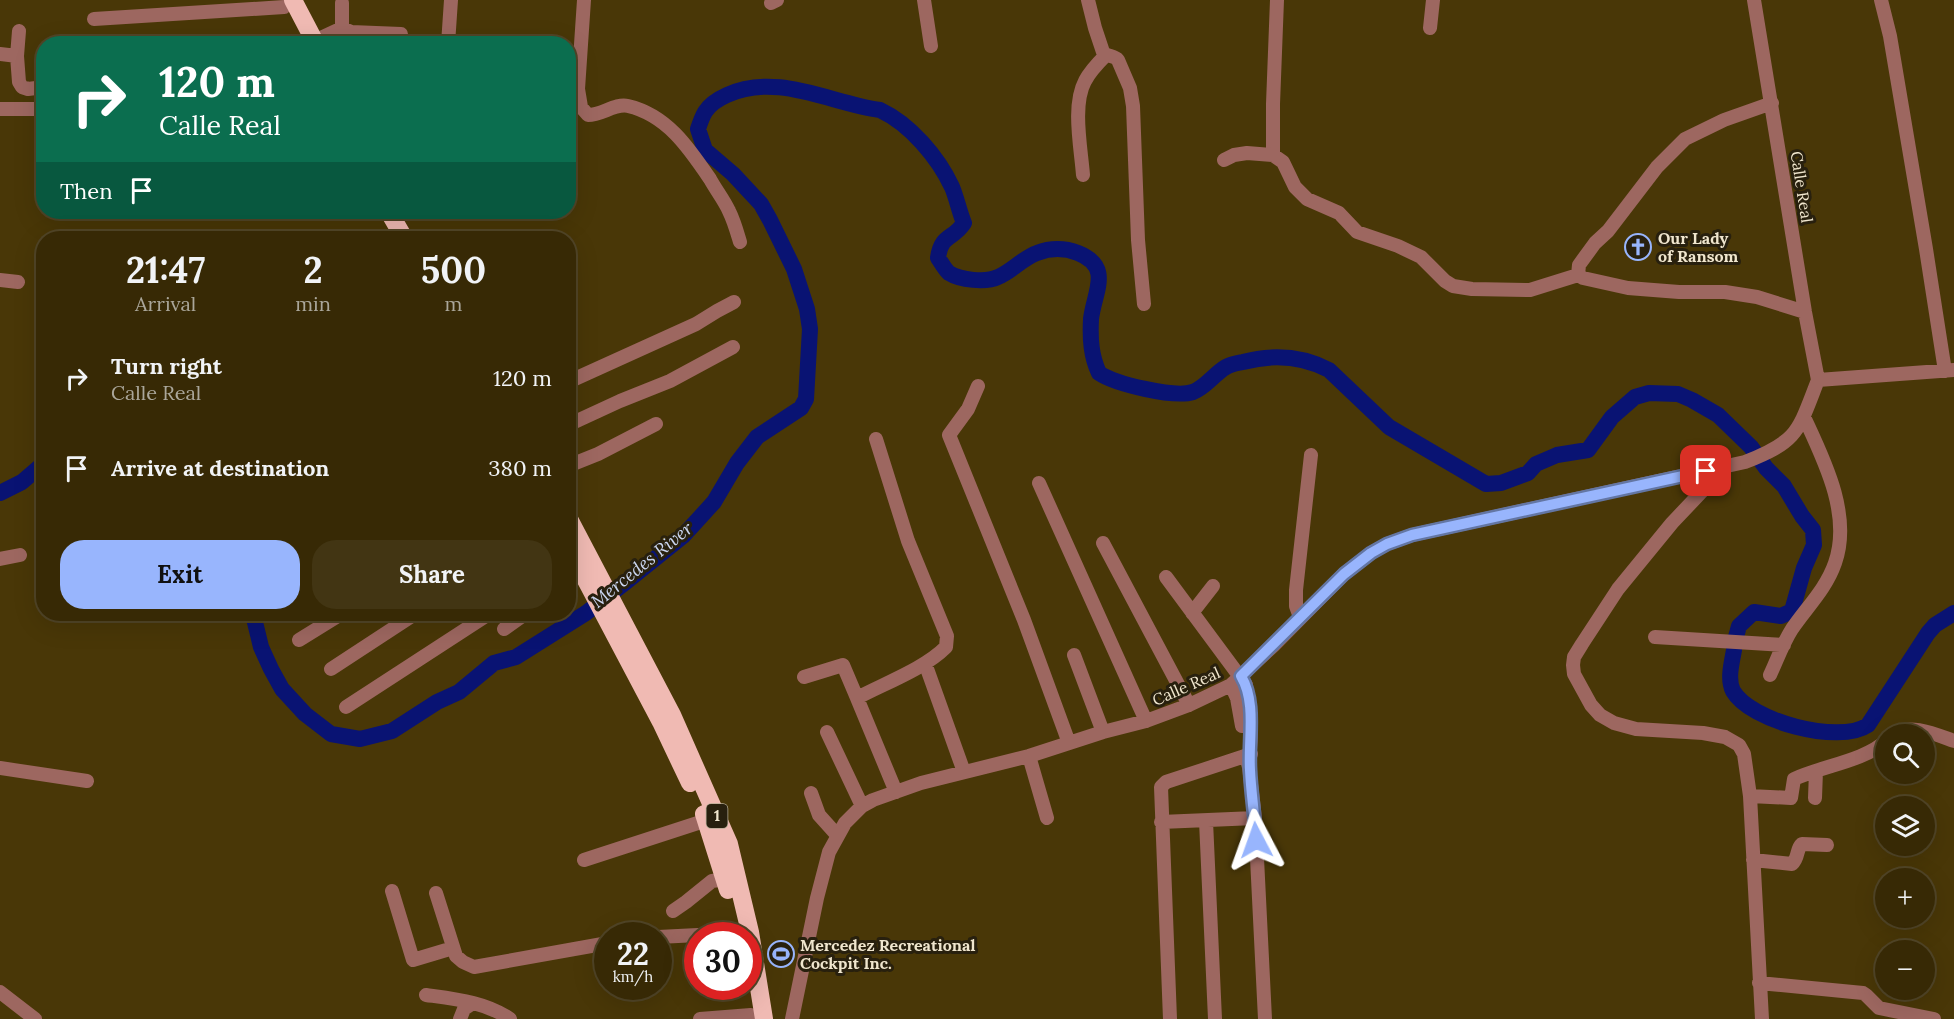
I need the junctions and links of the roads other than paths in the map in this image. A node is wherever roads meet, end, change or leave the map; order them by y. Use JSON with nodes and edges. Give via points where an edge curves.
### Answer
{"nodes":[{"id":1,"x":451,"y":0,"type":"edge"},
{"id":2,"x":584,"y":0,"type":"edge"},
{"id":3,"x":924,"y":0,"type":"edge"},
{"id":4,"x":1088,"y":0,"type":"edge"},
{"id":5,"x":1277,"y":0,"type":"edge"},
{"id":6,"x":1432,"y":0,"type":"edge"},
{"id":7,"x":1754,"y":0,"type":"edge"},
{"id":8,"x":1881,"y":0,"type":"edge"},
{"id":9,"x":286,"y":2,"type":"edge"},
{"id":10,"x":342,"y":3,"type":"dead end"},
{"id":11,"x":94,"y":19,"type":"dead end"},
{"id":12,"x":342,"y":28,"type":"junction"},
{"id":13,"x":1430,"y":28,"type":"dead end"},
{"id":14,"x":19,"y":31,"type":"dead end"},
{"id":15,"x":401,"y":34,"type":"dead end"},
{"id":16,"x":307,"y":36,"type":"edge"},
{"id":17,"x":325,"y":36,"type":"edge"},
{"id":18,"x":449,"y":36,"type":"edge"},
{"id":19,"x":931,"y":46,"type":"dead end"},
{"id":20,"x":0,"y":54,"type":"edge"},
{"id":21,"x":1106,"y":55,"type":"junction"},
{"id":22,"x":17,"y":56,"type":"junction"},
{"id":23,"x":36,"y":88,"type":"edge"},
{"id":24,"x":1772,"y":102,"type":"junction"},
{"id":25,"x":0,"y":109,"type":"edge"},
{"id":26,"x":36,"y":109,"type":"edge"},
{"id":27,"x":1273,"y":154,"type":"junction"},
{"id":28,"x":1224,"y":160,"type":"dead end"},
{"id":29,"x":1083,"y":175,"type":"dead end"},
{"id":30,"x":740,"y":242,"type":"dead end"},
{"id":31,"x":1578,"y":275,"type":"junction"},
{"id":32,"x":0,"y":280,"type":"edge"},
{"id":33,"x":18,"y":282,"type":"dead end"},
{"id":34,"x":734,"y":302,"type":"dead end"},
{"id":35,"x":1144,"y":304,"type":"dead end"},
{"id":36,"x":1805,"y":312,"type":"junction"},
{"id":37,"x":733,"y":347,"type":"dead end"},
{"id":38,"x":1949,"y":370,"type":"edge"},
{"id":39,"x":576,"y":378,"type":"edge"},
{"id":40,"x":1818,"y":380,"type":"junction"},
{"id":41,"x":978,"y":386,"type":"dead end"},
{"id":42,"x":1804,"y":417,"type":"junction"},
{"id":43,"x":576,"y":421,"type":"edge"},
{"id":44,"x":656,"y":424,"type":"dead end"},
{"id":45,"x":876,"y":439,"type":"dead end"},
{"id":46,"x":1311,"y":455,"type":"dead end"},
{"id":47,"x":576,"y":463,"type":"edge"},
{"id":48,"x":1725,"y":467,"type":"junction"},
{"id":49,"x":1039,"y":483,"type":"dead end"},
{"id":50,"x":1103,"y":543,"type":"dead end"},
{"id":51,"x":20,"y":555,"type":"dead end"},
{"id":52,"x":0,"y":559,"type":"edge"},
{"id":53,"x":578,"y":567,"type":"edge"},
{"id":54,"x":1166,"y":577,"type":"dead end"},
{"id":55,"x":1214,"y":586,"type":"dead end"},
{"id":56,"x":1192,"y":613,"type":"junction"},
{"id":57,"x":1300,"y":617,"type":"junction"},
{"id":58,"x":329,"y":621,"type":"edge"},
{"id":59,"x":404,"y":621,"type":"edge"},
{"id":60,"x":478,"y":621,"type":"edge"},
{"id":61,"x":515,"y":621,"type":"edge"},
{"id":62,"x":504,"y":629,"type":"dead end"},
{"id":63,"x":621,"y":631,"type":"junction"},
{"id":64,"x":1655,"y":637,"type":"dead end"},
{"id":65,"x":299,"y":639,"type":"dead end"},
{"id":66,"x":1784,"y":645,"type":"junction"},
{"id":67,"x":1074,"y":655,"type":"dead end"},
{"id":68,"x":925,"y":663,"type":"junction"},
{"id":69,"x":331,"y":669,"type":"dead end"},
{"id":70,"x":1770,"y":675,"type":"dead end"},
{"id":71,"x":804,"y":677,"type":"dead end"},
{"id":72,"x":1236,"y":681,"type":"junction"},
{"id":73,"x":857,"y":698,"type":"junction"},
{"id":74,"x":1189,"y":705,"type":"junction"},
{"id":75,"x":346,"y":707,"type":"dead end"},
{"id":76,"x":1146,"y":721,"type":"junction"},
{"id":77,"x":827,"y":732,"type":"dead end"},
{"id":78,"x":1103,"y":732,"type":"junction"},
{"id":79,"x":1935,"y":735,"type":"edge"},
{"id":80,"x":1954,"y":741,"type":"edge"},
{"id":81,"x":1069,"y":743,"type":"junction"},
{"id":82,"x":1875,"y":750,"type":"edge"},
{"id":83,"x":1029,"y":756,"type":"junction"},
{"id":84,"x":1249,"y":759,"type":"junction"},
{"id":85,"x":0,"y":768,"type":"edge"},
{"id":86,"x":1816,"y":771,"type":"junction"},
{"id":87,"x":964,"y":772,"type":"junction"},
{"id":88,"x":87,"y":781,"type":"dead end"},
{"id":89,"x":896,"y":792,"type":"junction"},
{"id":90,"x":811,"y":793,"type":"dead end"},
{"id":91,"x":1750,"y":796,"type":"junction"},
{"id":92,"x":1815,"y":798,"type":"dead end"},
{"id":93,"x":862,"y":806,"type":"junction"},
{"id":94,"x":1255,"y":818,"type":"junction"},
{"id":95,"x":1047,"y":819,"type":"dead end"},
{"id":96,"x":707,"y":820,"type":"junction"},
{"id":97,"x":1206,"y":820,"type":"junction"},
{"id":98,"x":1161,"y":822,"type":"junction"},
{"id":99,"x":837,"y":835,"type":"junction"},
{"id":100,"x":1827,"y":845,"type":"dead end"},
{"id":101,"x":584,"y":860,"type":"dead end"},
{"id":102,"x":1753,"y":860,"type":"junction"},
{"id":103,"x":726,"y":879,"type":"junction"},
{"id":104,"x":392,"y":891,"type":"dead end"},
{"id":105,"x":436,"y":893,"type":"dead end"},
{"id":106,"x":673,"y":910,"type":"dead end"},
{"id":107,"x":736,"y":922,"type":"edge"},
{"id":108,"x":594,"y":946,"type":"edge"},
{"id":109,"x":453,"y":948,"type":"junction"},
{"id":110,"x":1759,"y":983,"type":"junction"},
{"id":111,"x":0,"y":992,"type":"edge"},
{"id":112,"x":426,"y":995,"type":"dead end"},
{"id":113,"x":751,"y":1000,"type":"edge"},
{"id":114,"x":473,"y":1003,"type":"junction"},
{"id":115,"x":756,"y":1018,"type":"edge"},
{"id":116,"x":35,"y":1019,"type":"edge"},
{"id":117,"x":460,"y":1019,"type":"edge"},
{"id":118,"x":510,"y":1019,"type":"edge"},
{"id":119,"x":700,"y":1019,"type":"edge"},
{"id":120,"x":792,"y":1019,"type":"edge"},
{"id":121,"x":1170,"y":1019,"type":"edge"},
{"id":122,"x":1215,"y":1019,"type":"edge"},
{"id":123,"x":1265,"y":1019,"type":"edge"},
{"id":124,"x":1762,"y":1019,"type":"edge"},
{"id":125,"x":1934,"y":1019,"type":"edge"}],
"edges":[{"from":1,"to":18,"type":"street"},
{"from":2,"to":30,"type":"street","via":[[578,77],[581,107],[588,115],[594,115],[627,106],[665,124],[684,141],[718,193]]},
{"from":3,"to":19,"type":"street"},
{"from":4,"to":21,"type":"street"},
{"from":5,"to":27,"type":"street"},
{"from":6,"to":13,"type":"street"},
{"from":7,"to":24,"type":"street","name":"Calle Real"},
{"from":8,"to":38,"type":"street"},
{"from":9,"to":11,"type":"street"},
{"from":9,"to":16,"type":"highway"},
{"from":10,"to":12,"type":"street"},
{"from":12,"to":15,"type":"street","via":[[351,32]]},
{"from":12,"to":17,"type":"street"},
{"from":14,"to":22,"type":"street"},
{"from":20,"to":22,"type":"street"},
{"from":21,"to":29,"type":"street","via":[[1090,72],[1080,93]]},
{"from":21,"to":35,"type":"street","via":[[1118,60],[1133,106]]},
{"from":22,"to":23,"type":"street","via":[[19,82],[22,87]]},
{"from":24,"to":31,"type":"street","via":[[1685,140],[1657,166],[1595,243],[1579,265]]},
{"from":24,"to":36,"type":"street","name":"Calle Real"},
{"from":25,"to":26,"type":"street"},
{"from":27,"to":28,"type":"street","via":[[1246,153]]},
{"from":27,"to":31,"type":"street","via":[[1283,162],[1295,187],[1307,199],[1339,213],[1357,232],[1421,257],[1453,286],[1530,290]]},
{"from":31,"to":36,"type":"street","via":[[1628,288],[1757,297]]},
{"from":32,"to":33,"type":"street"},
{"from":34,"to":39,"type":"street","via":[[696,324]]},
{"from":36,"to":40,"type":"street","name":"Calle Real"},
{"from":37,"to":43,"type":"street","via":[[670,381]]},
{"from":38,"to":40,"type":"street"},
{"from":40,"to":42,"type":"street","name":"Calle Real"},
{"from":41,"to":81,"type":"street","via":[[968,409],[949,435]]},
{"from":42,"to":48,"type":"street","name":"Calle Real","via":[[1793,436],[1772,451]]},
{"from":42,"to":66,"type":"street","via":[[1823,457],[1839,513],[1838,551],[1825,584]]},
{"from":44,"to":47,"type":"street"},
{"from":45,"to":68,"type":"street","via":[[909,541],[947,636],[946,647]]},
{"from":46,"to":57,"type":"street","via":[[1296,590]]},
{"from":48,"to":57,"type":"street","name":"Calle Real","via":[[1412,535],[1371,553]]},
{"from":48,"to":91,"type":"street","via":[[1618,589],[1573,664],[1574,674],[1591,705],[1614,723],[1636,729],[1703,733],[1725,737],[1739,745]]},
{"from":49,"to":76,"type":"street"},
{"from":50,"to":74,"type":"street"},
{"from":51,"to":52,"type":"street"},
{"from":53,"to":63,"type":"highway","number":"1"},
{"from":54,"to":56,"type":"street"},
{"from":55,"to":56,"type":"street"},
{"from":56,"to":72,"type":"street"},
{"from":57,"to":72,"type":"street","name":"Calle Real"},
{"from":58,"to":65,"type":"street"},
{"from":59,"to":69,"type":"street"},
{"from":60,"to":75,"type":"street"},
{"from":61,"to":62,"type":"street"},
{"from":63,"to":96,"type":"highway","number":"1"},
{"from":63,"to":115,"type":"highway","number":"1","via":[[672,715],[729,844],[750,932]]},
{"from":64,"to":66,"type":"street"},
{"from":66,"to":70,"type":"street"},
{"from":67,"to":78,"type":"street"},
{"from":68,"to":73,"type":"street"},
{"from":68,"to":87,"type":"street"},
{"from":71,"to":73,"type":"street","via":[[843,665]]},
{"from":72,"to":74,"type":"street","name":"Calle Real"},
{"from":72,"to":84,"type":"street","via":[[1237,698],[1245,711]]},
{"from":73,"to":89,"type":"street"},
{"from":74,"to":76,"type":"street","name":"Calle Real"},
{"from":76,"to":78,"type":"street","name":"Calle Real"},
{"from":77,"to":93,"type":"street"},
{"from":78,"to":81,"type":"street","name":"Calle Real"},
{"from":79,"to":80,"type":"street"},
{"from":81,"to":83,"type":"street","name":"Calle Real"},
{"from":82,"to":86,"type":"street"},
{"from":83,"to":87,"type":"street","name":"Calle Real"},
{"from":83,"to":95,"type":"street"},
{"from":84,"to":94,"type":"street"},
{"from":84,"to":98,"type":"street","via":[[1163,784]]},
{"from":85,"to":88,"type":"street"},
{"from":86,"to":91,"type":"street","via":[[1794,779],[1791,798]]},
{"from":86,"to":92,"type":"street"},
{"from":87,"to":89,"type":"street","name":"Calle Real"},
{"from":89,"to":93,"type":"street","name":"Calle Real"},
{"from":90,"to":99,"type":"street","via":[[819,815]]},
{"from":91,"to":102,"type":"street"},
{"from":93,"to":99,"type":"street","name":"Calle Real"},
{"from":94,"to":97,"type":"street"},
{"from":94,"to":123,"type":"street"},
{"from":96,"to":101,"type":"street"},
{"from":96,"to":103,"type":"highway","number":"1"},
{"from":97,"to":98,"type":"street"},
{"from":97,"to":122,"type":"street"},
{"from":98,"to":121,"type":"street"},
{"from":99,"to":120,"type":"street","name":"Calle Real","via":[[825,863]]},
{"from":100,"to":102,"type":"street","via":[[1802,844],[1792,864]]},
{"from":102,"to":110,"type":"street"},
{"from":103,"to":106,"type":"street","via":[[712,881]]},
{"from":103,"to":107,"type":"highway","number":"1"},
{"from":104,"to":109,"type":"street","via":[[413,960]]},
{"from":105,"to":109,"type":"street"},
{"from":108,"to":109,"type":"street","via":[[474,967],[456,956]]},
{"from":110,"to":124,"type":"street"},
{"from":110,"to":125,"type":"street","via":[[1863,993],[1879,1008]]},
{"from":111,"to":116,"type":"street"},
{"from":112,"to":114,"type":"street"},
{"from":113,"to":115,"type":"highway"},
{"from":114,"to":117,"type":"street"},
{"from":114,"to":118,"type":"street"},
{"from":115,"to":119,"type":"street"}]}
